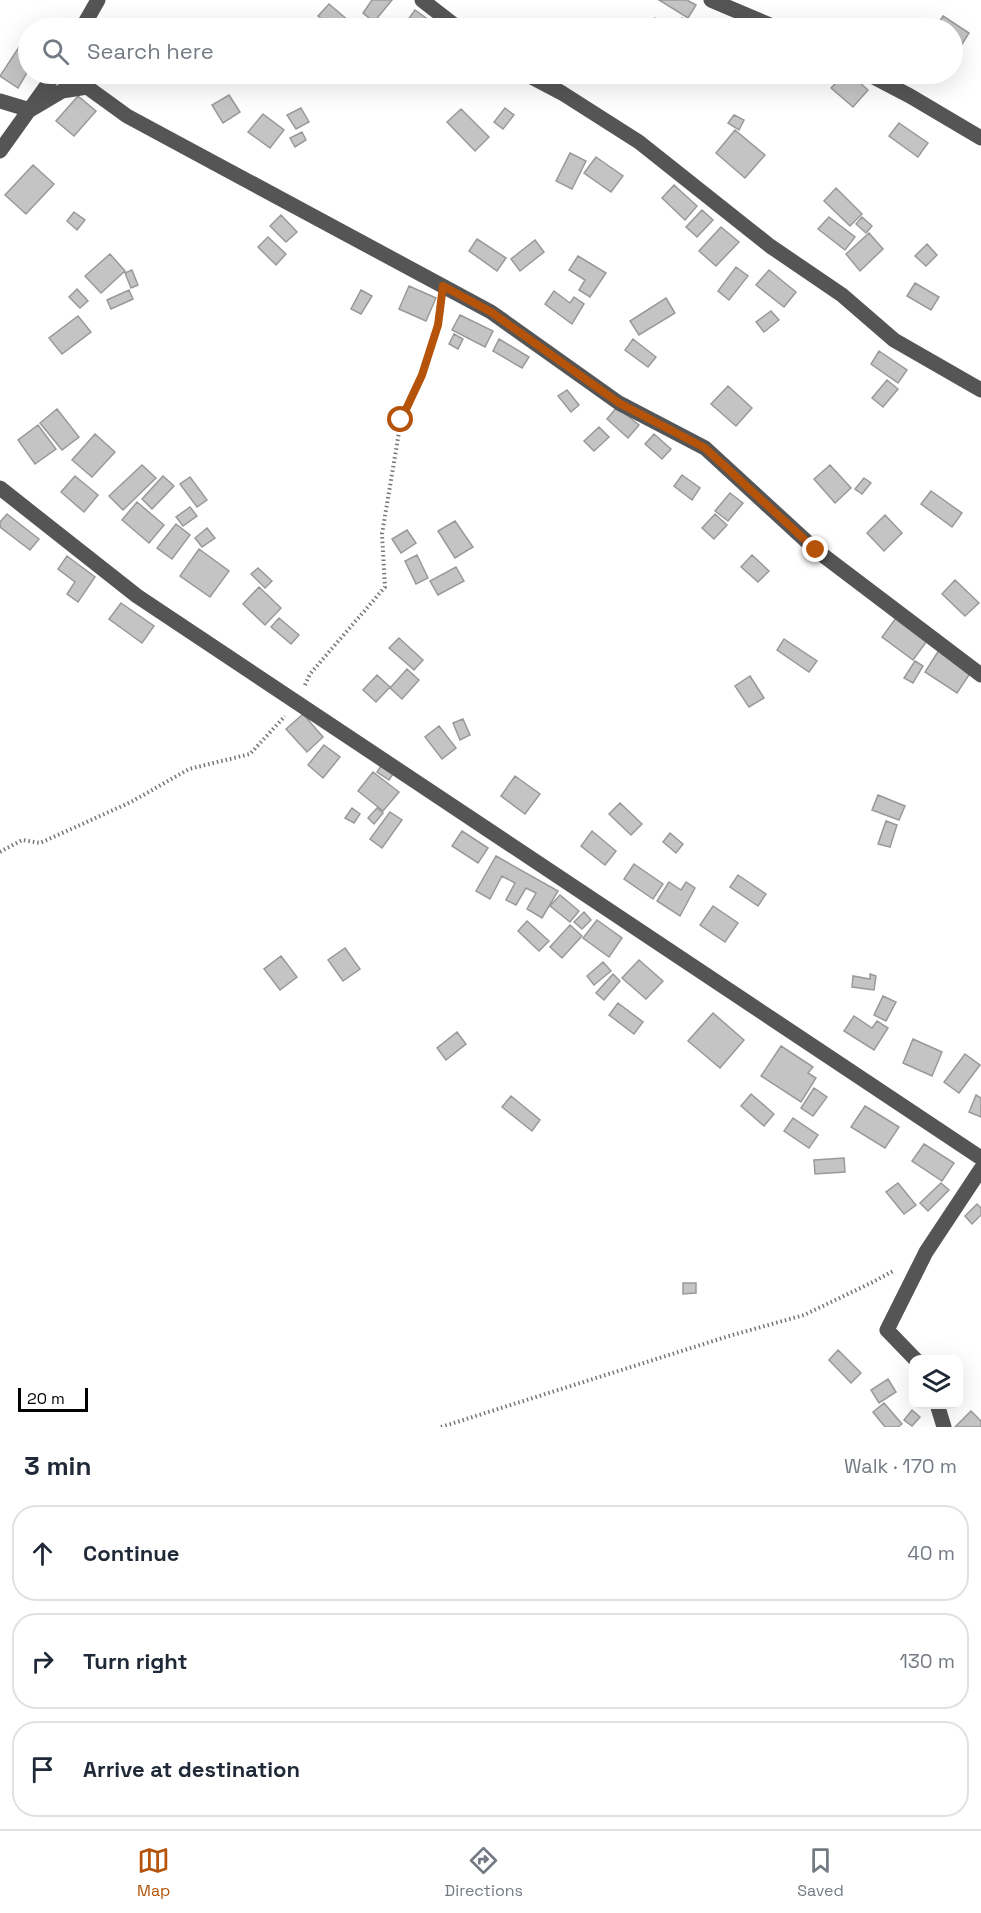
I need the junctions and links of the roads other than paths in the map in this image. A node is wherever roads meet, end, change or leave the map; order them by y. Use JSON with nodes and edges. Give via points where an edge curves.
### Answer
{"nodes":[{"id":1,"x":98,"y":0,"type":"edge"},
{"id":2,"x":422,"y":0,"type":"edge"},
{"id":3,"x":711,"y":0,"type":"edge"},
{"id":4,"x":88,"y":18,"type":"edge"},
{"id":5,"x":445,"y":18,"type":"edge"},
{"id":6,"x":753,"y":18,"type":"edge"},
{"id":7,"x":48,"y":84,"type":"edge"},
{"id":8,"x":85,"y":84,"type":"edge"},
{"id":9,"x":545,"y":84,"type":"edge"},
{"id":10,"x":887,"y":84,"type":"edge"},
{"id":11,"x":87,"y":87,"type":"junction"},
{"id":12,"x":0,"y":101,"type":"edge"},
{"id":13,"x":30,"y":110,"type":"junction"},
{"id":14,"x":981,"y":138,"type":"edge"},
{"id":15,"x":0,"y":151,"type":"edge"},
{"id":16,"x":981,"y":390,"type":"edge"},
{"id":17,"x":0,"y":488,"type":"edge"},
{"id":18,"x":981,"y":675,"type":"edge"},
{"id":19,"x":981,"y":1158,"type":"edge"},
{"id":20,"x":981,"y":1169,"type":"edge"},
{"id":21,"x":912,"y":1355,"type":"edge"},
{"id":22,"x":939,"y":1409,"type":"edge"},
{"id":23,"x":944,"y":1427,"type":"edge"}],
"edges":[{"from":1,"to":4,"type":"street"},
{"from":2,"to":5,"type":"street"},
{"from":3,"to":6,"type":"street"},
{"from":7,"to":13,"type":"street"},
{"from":8,"to":11,"type":"street"},
{"from":9,"to":16,"type":"street","via":[[639,142],[770,246],[842,295],[894,340]]},
{"from":10,"to":14,"type":"street"},
{"from":11,"to":13,"type":"street","via":[[62,91]]},
{"from":11,"to":18,"type":"street","via":[[127,116],[491,312],[619,403],[705,448],[816,550]]},
{"from":12,"to":13,"type":"street"},
{"from":13,"to":15,"type":"street"},
{"from":17,"to":19,"type":"street","via":[[137,596]]},
{"from":20,"to":21,"type":"street","via":[[926,1252],[887,1330]]},
{"from":22,"to":23,"type":"street"}]}
